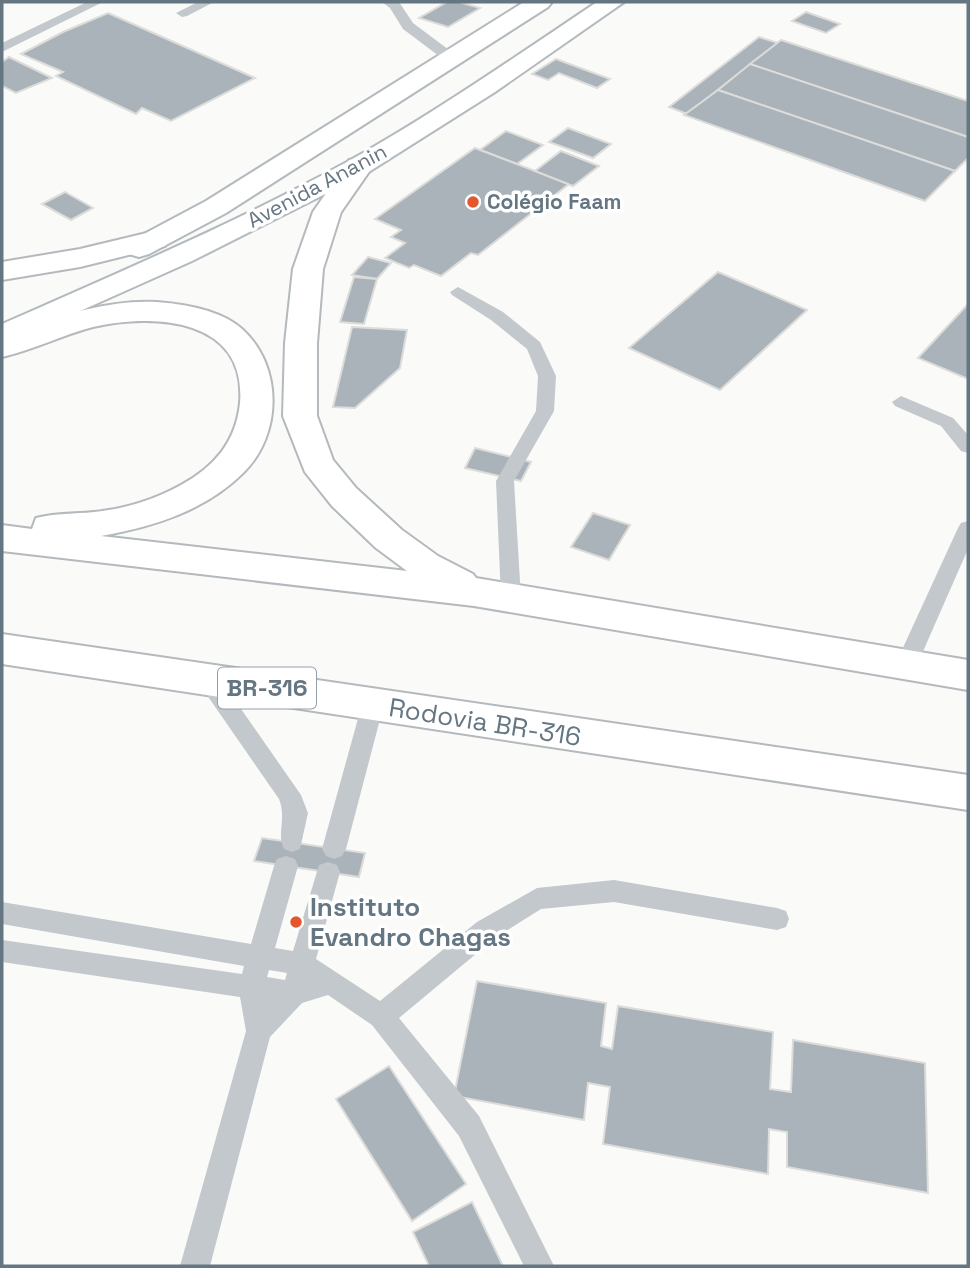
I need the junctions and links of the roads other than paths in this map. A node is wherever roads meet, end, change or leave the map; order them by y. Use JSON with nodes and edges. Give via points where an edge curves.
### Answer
{"nodes":[{"id":1,"x":97,"y":2,"type":"edge"},
{"id":2,"x":208,"y":2,"type":"edge"},
{"id":3,"x":388,"y":2,"type":"edge"},
{"id":4,"x":540,"y":2,"type":"edge"},
{"id":5,"x":612,"y":2,"type":"edge"},
{"id":6,"x":182,"y":13,"type":"dead end"},
{"id":7,"x":10,"y":30,"type":"dead end"},
{"id":8,"x":26,"y":36,"type":"junction"},
{"id":9,"x":2,"y":48,"type":"edge"},
{"id":10,"x":452,"y":59,"type":"junction"},
{"id":11,"x":359,"y":166,"type":"junction"},
{"id":12,"x":155,"y":240,"type":"junction"},
{"id":13,"x":2,"y":271,"type":"edge"},
{"id":14,"x":458,"y":292,"type":"dead end"},
{"id":15,"x":2,"y":309,"type":"edge"},
{"id":16,"x":2,"y":336,"type":"edge"},
{"id":17,"x":2,"y":347,"type":"edge"},
{"id":18,"x":901,"y":402,"type":"dead end"},
{"id":19,"x":968,"y":447,"type":"edge"},
{"id":20,"x":2,"y":526,"type":"edge"},
{"id":21,"x":968,"y":528,"type":"edge"},
{"id":22,"x":2,"y":538,"type":"edge"},
{"id":23,"x":474,"y":592,"type":"junction"},
{"id":24,"x":511,"y":598,"type":"junction"},
{"id":25,"x":2,"y":649,"type":"edge"},
{"id":26,"x":906,"y":665,"type":"junction"},
{"id":27,"x":968,"y":675,"type":"edge"},
{"id":28,"x":208,"y":679,"type":"junction"},
{"id":29,"x":373,"y":704,"type":"junction"},
{"id":30,"x":968,"y":793,"type":"edge"},
{"id":31,"x":2,"y":913,"type":"edge"},
{"id":32,"x":777,"y":919,"type":"dead end"},
{"id":33,"x":2,"y":951,"type":"edge"},
{"id":34,"x":260,"y":957,"type":"junction"},
{"id":35,"x":302,"y":964,"type":"junction"},
{"id":36,"x":330,"y":983,"type":"junction"},
{"id":37,"x":251,"y":987,"type":"junction"},
{"id":38,"x":294,"y":993,"type":"junction"},
{"id":39,"x":382,"y":1016,"type":"junction"},
{"id":40,"x":259,"y":1031,"type":"junction"},
{"id":41,"x":195,"y":1266,"type":"edge"},
{"id":42,"x":539,"y":1266,"type":"edge"}],
"edges":[{"from":1,"to":8,"type":"lane"},
{"from":2,"to":6,"type":"lane"},
{"from":3,"to":10,"type":"lane","via":[[408,26]]},
{"from":4,"to":10,"type":"main road","name":"Avenida Ananin"},
{"from":5,"to":11,"type":"main road","name":"Avenida Ananin"},
{"from":7,"to":8,"type":"lane"},
{"from":8,"to":9,"type":"lane"},
{"from":10,"to":12,"type":"main road","name":"Avenida Ananin","via":[[216,207]]},
{"from":11,"to":16,"type":"main road","name":"Avenida Ananin","via":[[221,237]]},
{"from":11,"to":23,"type":"main road","via":[[327,212],[308,269],[299,416],[317,464],[344,497],[388,539]]},
{"from":12,"to":13,"type":"main road"},
{"from":12,"to":15,"type":"main road","name":"Avenida Ananin"},
{"from":14,"to":24,"type":"lane","via":[[534,346],[547,376],[545,411],[505,481]]},
{"from":17,"to":20,"type":"main road","via":[[111,314],[177,314],[231,336],[252,368],[257,396],[246,446],[229,467],[183,500],[152,512],[73,527]]},
{"from":18,"to":19,"type":"lane","via":[[947,422]]},
{"from":21,"to":26,"type":"lane"},
{"from":22,"to":23,"type":"main road"},
{"from":23,"to":24,"type":"main road"},
{"from":24,"to":26,"type":"main road"},
{"from":25,"to":28,"type":"main road","name":"Rodovia BR-316","number":"BR-316"},
{"from":26,"to":27,"type":"main road"},
{"from":28,"to":29,"type":"main road","name":"Rodovia BR-316","number":"BR-316"},
{"from":28,"to":34,"type":"lane","via":[[289,795],[296,813]]},
{"from":29,"to":30,"type":"main road","name":"Rodovia BR-316","number":"BR-316"},
{"from":29,"to":35,"type":"lane"},
{"from":31,"to":34,"type":"lane"},
{"from":32,"to":39,"type":"lane","via":[[614,891],[537,899],[486,930]]},
{"from":33,"to":37,"type":"lane"},
{"from":34,"to":35,"type":"lane"},
{"from":34,"to":37,"type":"lane"},
{"from":35,"to":36,"type":"lane"},
{"from":35,"to":38,"type":"lane"},
{"from":36,"to":38,"type":"lane"},
{"from":36,"to":39,"type":"lane"},
{"from":37,"to":38,"type":"lane"},
{"from":37,"to":40,"type":"lane"},
{"from":38,"to":40,"type":"lane"},
{"from":39,"to":42,"type":"lane","via":[[469,1125]]},
{"from":40,"to":41,"type":"lane"}]}
